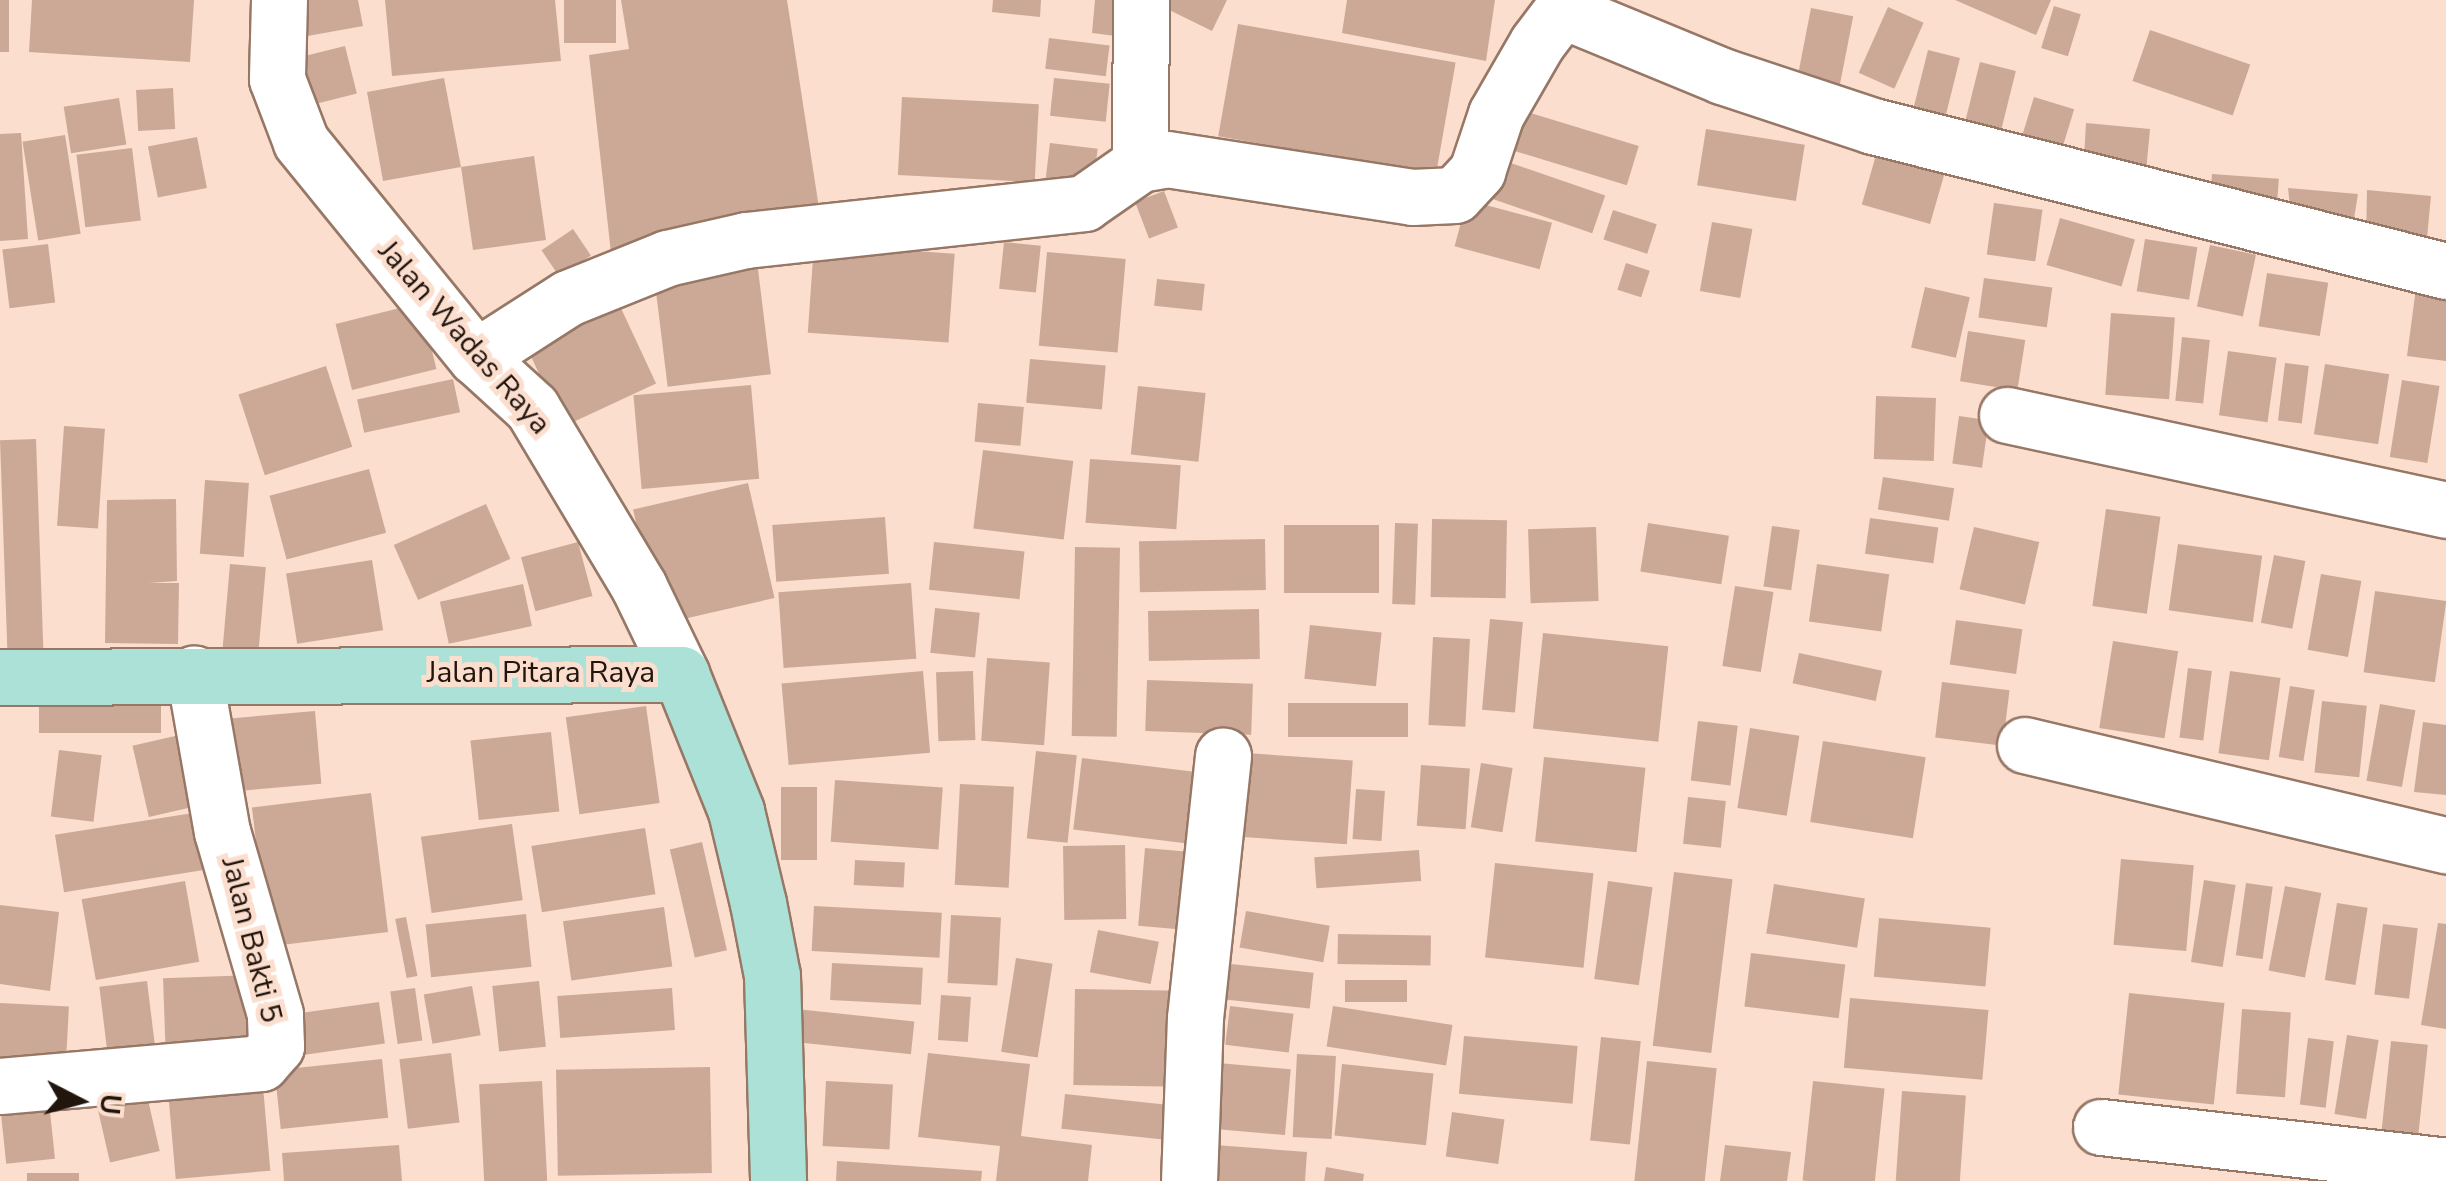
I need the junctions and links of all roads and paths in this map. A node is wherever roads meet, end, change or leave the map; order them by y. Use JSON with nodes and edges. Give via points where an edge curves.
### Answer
{"nodes":[{"id":1,"x":279,"y":0,"type":"edge"},
{"id":2,"x":1141,"y":0,"type":"edge"},
{"id":3,"x":1571,"y":5,"type":"edge"},
{"id":4,"x":1140,"y":164,"type":"junction"},
{"id":5,"x":2446,"y":272,"type":"edge"},
{"id":6,"x":476,"y":358,"type":"junction"},
{"id":7,"x":2007,"y":415,"type":"dead end"},
{"id":8,"x":2446,"y":510,"type":"edge"},
{"id":9,"x":194,"y":673,"type":"junction"},
{"id":10,"x":682,"y":674,"type":"junction"},
{"id":11,"x":0,"y":677,"type":"edge"},
{"id":12,"x":2025,"y":745,"type":"dead end"},
{"id":13,"x":1223,"y":754,"type":"dead end"},
{"id":14,"x":2446,"y":845,"type":"edge"},
{"id":15,"x":0,"y":1086,"type":"edge"},
{"id":16,"x":2101,"y":1127,"type":"dead end"},
{"id":17,"x":2446,"y":1166,"type":"edge"},
{"id":18,"x":778,"y":1181,"type":"edge"},
{"id":19,"x":1189,"y":1181,"type":"edge"}],
"edges":[{"from":1,"to":6,"type":"street","name":"Jalan Wadas Raya","via":[[277,79],[300,142]]},
{"from":2,"to":4,"type":"street"},
{"from":3,"to":4,"type":"street","via":[[1511,85],[1477,171],[1455,194],[1412,197],[1166,160]]},
{"from":3,"to":5,"type":"street","via":[[1722,76],[1873,126]]},
{"from":4,"to":6,"type":"street","via":[[1084,203],[746,240],[666,258],[568,298]]},
{"from":6,"to":10,"type":"street","name":"Jalan Wadas Raya","via":[[532,408],[563,454]]},
{"from":7,"to":8,"type":"street"},
{"from":9,"to":10,"type":"main road","name":"Jalan Pitara Raya"},
{"from":9,"to":11,"type":"main road","name":"Jalan Pitara Raya"},
{"from":9,"to":15,"type":"street","name":"Jalan Bakti 5","via":[[222,832],[275,1014],[276,1046],[260,1063]]},
{"from":10,"to":18,"type":"main road","name":"Jalan Pitara Raya","via":[[736,811],[772,976]]},
{"from":12,"to":14,"type":"street"},
{"from":13,"to":19,"type":"street","via":[[1195,1018]]},
{"from":16,"to":17,"type":"street"}]}
